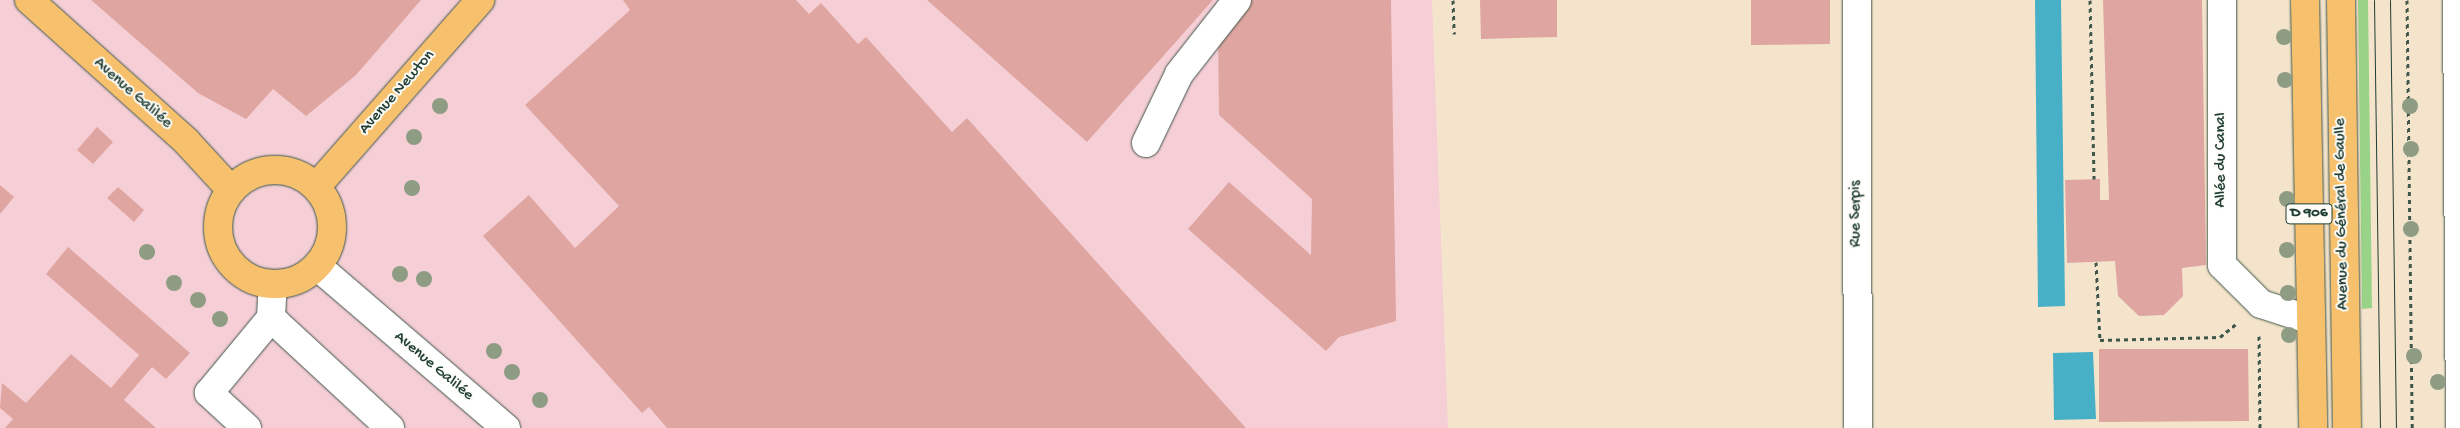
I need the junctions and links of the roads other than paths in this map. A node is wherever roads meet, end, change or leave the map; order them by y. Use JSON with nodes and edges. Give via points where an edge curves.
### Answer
{"nodes":[{"id":1,"x":29,"y":0,"type":"edge"},
{"id":2,"x":480,"y":0,"type":"edge"},
{"id":3,"x":1237,"y":0,"type":"edge"},
{"id":4,"x":1857,"y":0,"type":"edge"},
{"id":5,"x":2222,"y":0,"type":"edge"},
{"id":6,"x":2305,"y":0,"type":"edge"},
{"id":7,"x":2340,"y":0,"type":"edge"},
{"id":8,"x":2456,"y":0,"type":"edge"},
{"id":9,"x":1146,"y":142,"type":"dead end"},
{"id":10,"x":316,"y":187,"type":"junction"},
{"id":11,"x":231,"y":190,"type":"junction"},
{"id":12,"x":317,"y":266,"type":"junction"},
{"id":13,"x":273,"y":284,"type":"junction"},
{"id":14,"x":271,"y":318,"type":"junction"},
{"id":15,"x":2311,"y":320,"type":"junction"},
{"id":16,"x":247,"y":428,"type":"edge"},
{"id":17,"x":390,"y":428,"type":"edge"},
{"id":18,"x":506,"y":428,"type":"edge"},
{"id":19,"x":1858,"y":428,"type":"edge"},
{"id":20,"x":2313,"y":428,"type":"edge"},
{"id":21,"x":2347,"y":428,"type":"edge"},
{"id":22,"x":2460,"y":428,"type":"edge"}],
"edges":[{"from":1,"to":11,"type":"main road","name":"Avenue Galilée","via":[[186,141]]},
{"from":2,"to":10,"type":"main road","name":"Avenue Newton"},
{"from":3,"to":9,"type":"street","via":[[1179,74]]},
{"from":4,"to":19,"type":"street","name":"Rue Serpis"},
{"from":5,"to":15,"type":"street","name":"Allée du Canal","via":[[2222,265],[2260,305]]},
{"from":6,"to":15,"type":"main road","name":"Avenue du Général de Gaulle","number":"D 906"},
{"from":7,"to":21,"type":"main road","name":"Avenue du Général de Gaulle"},
{"from":8,"to":22,"type":"street"},
{"from":10,"to":11,"type":"main road","via":[[301,176],[263,170]]},
{"from":10,"to":12,"type":"main road","via":[[326,201],[332,235]]},
{"from":11,"to":13,"type":"main road","via":[[218,224],[227,258],[248,276]]},
{"from":12,"to":13,"type":"main road","via":[[289,282]]},
{"from":12,"to":18,"type":"street","name":"Avenue Galilée"},
{"from":13,"to":14,"type":"street"},
{"from":14,"to":16,"type":"street","via":[[209,393]]},
{"from":14,"to":17,"type":"street"},
{"from":15,"to":20,"type":"main road","name":"Avenue du Général de Gaulle","number":"D 906"}]}
